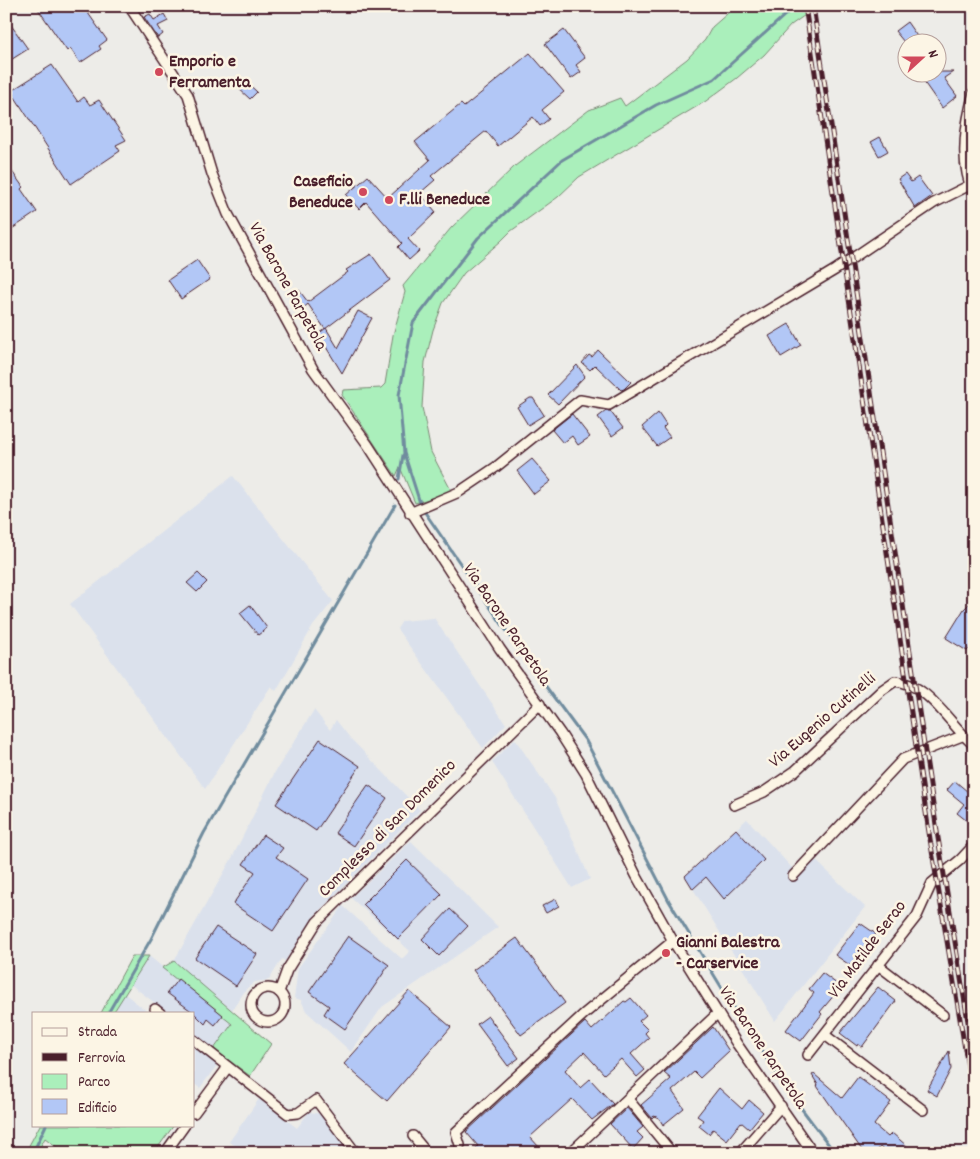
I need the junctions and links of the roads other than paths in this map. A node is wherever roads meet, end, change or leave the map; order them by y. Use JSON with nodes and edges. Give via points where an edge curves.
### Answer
{"nodes":[{"id":1,"x":129,"y":6,"type":"edge"},
{"id":2,"x":974,"y":92,"type":"edge"},
{"id":3,"x":972,"y":186,"type":"edge"},
{"id":4,"x":410,"y":513,"type":"junction"},
{"id":5,"x":540,"y":704,"type":"junction"},
{"id":6,"x":962,"y":736,"type":"junction"},
{"id":7,"x":974,"y":745,"type":"edge"},
{"id":8,"x":734,"y":805,"type":"dead end"},
{"id":9,"x":974,"y":845,"type":"edge"},
{"id":10,"x":793,"y":876,"type":"dead end"},
{"id":11,"x":673,"y":941,"type":"junction"},
{"id":12,"x":878,"y":965,"type":"junction"},
{"id":13,"x":279,"y":992,"type":"dead end"},
{"id":14,"x":718,"y":1013,"type":"junction"},
{"id":15,"x":943,"y":1015,"type":"dead end"},
{"id":16,"x":825,"y":1035,"type":"junction"},
{"id":17,"x":195,"y":1041,"type":"edge"},
{"id":18,"x":808,"y":1054,"type":"dead end"},
{"id":19,"x":228,"y":1067,"type":"junction"},
{"id":20,"x":628,"y":1099,"type":"junction"},
{"id":21,"x":781,"y":1106,"type":"junction"},
{"id":22,"x":923,"y":1110,"type":"dead end"},
{"id":23,"x":195,"y":1112,"type":"edge"},
{"id":24,"x":184,"y":1126,"type":"edge"},
{"id":25,"x":413,"y":1136,"type":"dead end"},
{"id":26,"x":460,"y":1145,"type":"dead end"},
{"id":27,"x":165,"y":1153,"type":"edge"},
{"id":28,"x":356,"y":1153,"type":"edge"},
{"id":29,"x":427,"y":1153,"type":"edge"},
{"id":30,"x":570,"y":1153,"type":"edge"},
{"id":31,"x":667,"y":1153,"type":"edge"},
{"id":32,"x":740,"y":1153,"type":"edge"},
{"id":33,"x":813,"y":1153,"type":"edge"}],
"edges":[{"from":1,"to":4,"type":"street","name":"Via Barone Parpetola","via":[[182,84],[193,107],[212,174],[228,214],[313,369],[368,445]]},
{"from":2,"to":3,"type":"street","via":[[965,131],[965,161]]},
{"from":3,"to":4,"type":"street","via":[[934,203],[835,270],[609,405],[580,400],[459,492]]},
{"from":4,"to":5,"type":"street","name":"Via Barone Parpetola"},
{"from":5,"to":11,"type":"street","name":"Via Barone Parpetola","via":[[586,774]]},
{"from":5,"to":13,"type":"street","name":"Complesso di San Domenico","via":[[318,922],[287,970]]},
{"from":6,"to":7,"type":"street","name":"Via Eugenio Cutinelli"},
{"from":6,"to":8,"type":"street","name":"Via Eugenio Cutinelli","via":[[927,696],[914,686],[895,681],[787,776],[764,792]]},
{"from":6,"to":10,"type":"street","via":[[903,759]]},
{"from":9,"to":12,"type":"street","name":"Via Matilde Serao","via":[[932,883],[917,916]]},
{"from":11,"to":14,"type":"street","name":"Via Barone Parpetola"},
{"from":11,"to":26,"type":"street","via":[[584,1014],[456,1132]]},
{"from":12,"to":15,"type":"street"},
{"from":12,"to":16,"type":"street","name":"Via Matilde Serao"},
{"from":14,"to":20,"type":"street"},
{"from":14,"to":21,"type":"street","name":"Via Barone Parpetola"},
{"from":16,"to":18,"type":"street","name":"Via Matilde Serao"},
{"from":16,"to":22,"type":"street"},
{"from":17,"to":19,"type":"street"},
{"from":19,"to":23,"type":"street"},
{"from":19,"to":28,"type":"street","via":[[288,1114],[298,1114],[316,1100]]},
{"from":20,"to":30,"type":"street"},
{"from":20,"to":31,"type":"street","via":[[668,1148]]},
{"from":21,"to":32,"type":"street"},
{"from":21,"to":33,"type":"street","name":"Via Barone Parpetola"},
{"from":24,"to":27,"type":"street"},
{"from":25,"to":29,"type":"street"}]}
